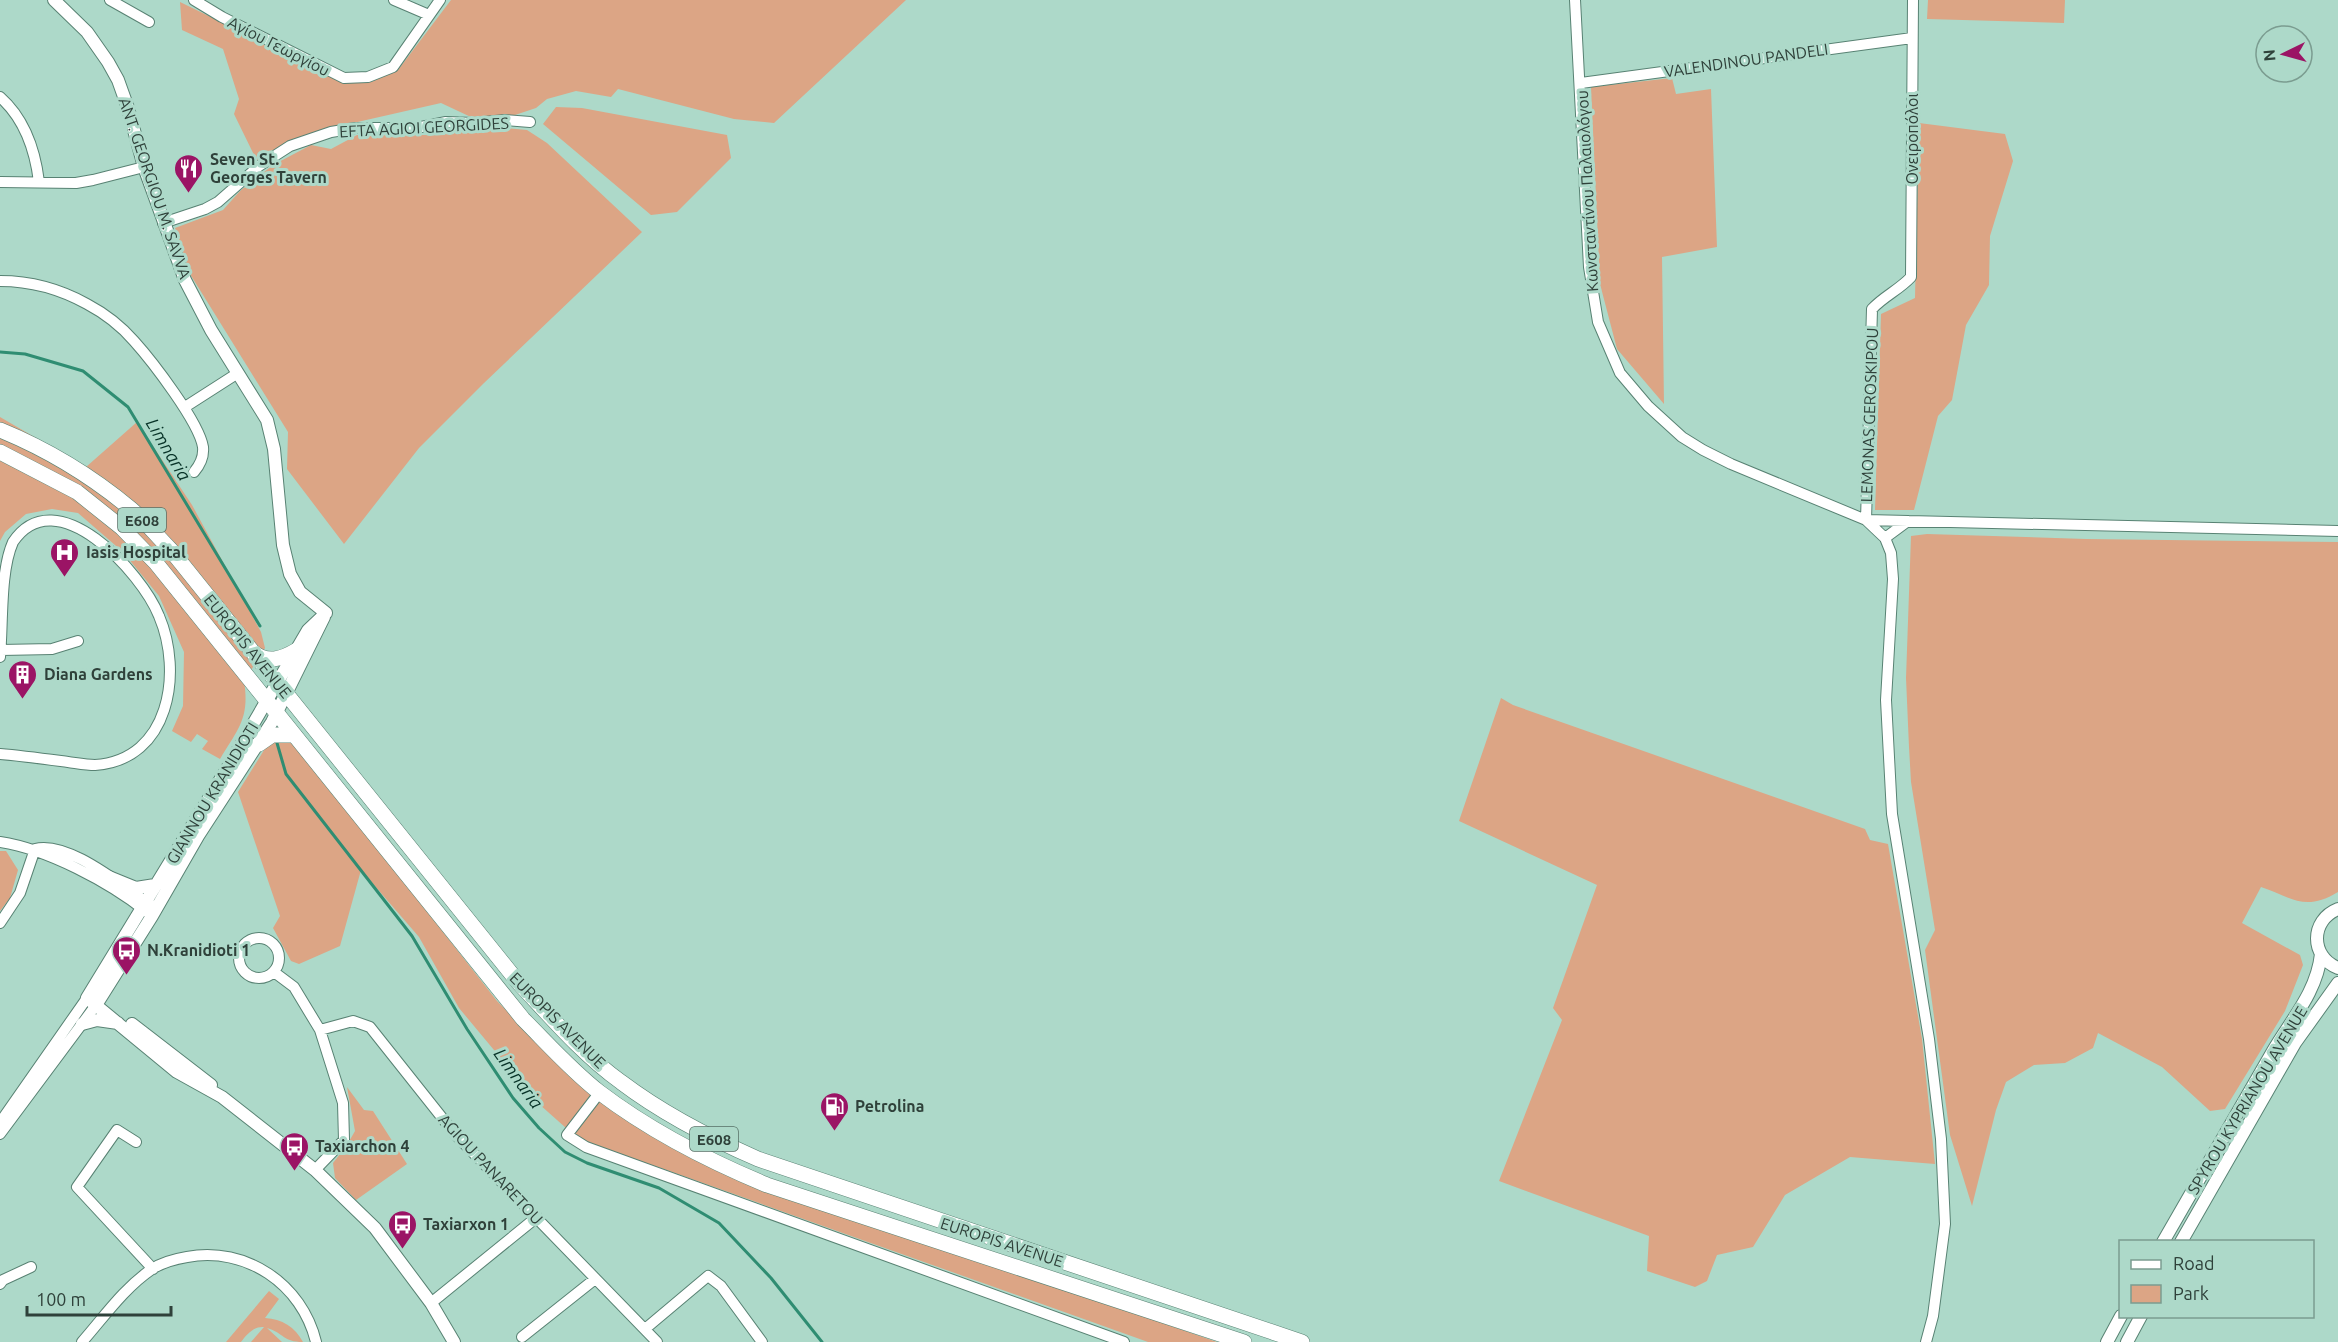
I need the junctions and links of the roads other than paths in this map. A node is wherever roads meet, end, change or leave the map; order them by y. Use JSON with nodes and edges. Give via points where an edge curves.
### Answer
{"nodes":[{"id":1,"x":54,"y":0,"type":"edge"},
{"id":2,"x":110,"y":0,"type":"edge"},
{"id":3,"x":194,"y":0,"type":"edge"},
{"id":4,"x":394,"y":0,"type":"edge"},
{"id":5,"x":440,"y":0,"type":"edge"},
{"id":6,"x":1575,"y":0,"type":"edge"},
{"id":7,"x":1913,"y":0,"type":"edge"},
{"id":8,"x":429,"y":15,"type":"junction"},
{"id":9,"x":149,"y":22,"type":"dead end"},
{"id":10,"x":1912,"y":38,"type":"junction"},
{"id":11,"x":1581,"y":82,"type":"junction"},
{"id":12,"x":0,"y":97,"type":"edge"},
{"id":13,"x":530,"y":122,"type":"dead end"},
{"id":14,"x":144,"y":166,"type":"junction"},
{"id":15,"x":0,"y":182,"type":"edge"},
{"id":16,"x":39,"y":182,"type":"junction"},
{"id":17,"x":164,"y":223,"type":"junction"},
{"id":18,"x":1911,"y":277,"type":"joint"},
{"id":19,"x":0,"y":281,"type":"edge"},
{"id":20,"x":238,"y":373,"type":"junction"},
{"id":21,"x":185,"y":407,"type":"junction"},
{"id":22,"x":0,"y":430,"type":"edge"},
{"id":23,"x":0,"y":452,"type":"edge"},
{"id":24,"x":194,"y":472,"type":"dead end"},
{"id":25,"x":1866,"y":520,"type":"junction"},
{"id":26,"x":1908,"y":521,"type":"junction"},
{"id":27,"x":2338,"y":531,"type":"edge"},
{"id":28,"x":1885,"y":538,"type":"junction"},
{"id":29,"x":326,"y":613,"type":"junction"},
{"id":30,"x":78,"y":641,"type":"dead end"},
{"id":31,"x":1,"y":650,"type":"edge"},
{"id":32,"x":250,"y":650,"type":"junction"},
{"id":33,"x":297,"y":650,"type":"junction"},
{"id":34,"x":0,"y":657,"type":"edge"},
{"id":35,"x":282,"y":689,"type":"junction"},
{"id":36,"x":267,"y":700,"type":"junction"},
{"id":37,"x":278,"y":712,"type":"junction"},
{"id":38,"x":294,"y":735,"type":"junction"},
{"id":39,"x":259,"y":744,"type":"junction"},
{"id":40,"x":0,"y":754,"type":"edge"},
{"id":41,"x":0,"y":842,"type":"edge"},
{"id":42,"x":35,"y":849,"type":"junction"},
{"id":43,"x":109,"y":877,"type":"junction"},
{"id":44,"x":155,"y":885,"type":"junction"},
{"id":45,"x":149,"y":908,"type":"junction"},
{"id":46,"x":2338,"y":909,"type":"edge"},
{"id":47,"x":0,"y":923,"type":"edge"},
{"id":48,"x":2320,"y":954,"type":"junction"},
{"id":49,"x":2338,"y":968,"type":"edge"},
{"id":50,"x":274,"y":972,"type":"dead end"},
{"id":51,"x":2338,"y":983,"type":"edge"},
{"id":52,"x":94,"y":998,"type":"junction"},
{"id":53,"x":82,"y":1024,"type":"junction"},
{"id":54,"x":120,"y":1024,"type":"junction"},
{"id":55,"x":320,"y":1030,"type":"junction"},
{"id":56,"x":600,"y":1092,"type":"junction"},
{"id":57,"x":222,"y":1097,"type":"junction"},
{"id":58,"x":2,"y":1121,"type":"edge"},
{"id":59,"x":0,"y":1134,"type":"edge"},
{"id":60,"x":136,"y":1142,"type":"dead end"},
{"id":61,"x":315,"y":1170,"type":"junction"},
{"id":62,"x":537,"y":1217,"type":"junction"},
{"id":63,"x":2164,"y":1240,"type":"edge"},
{"id":64,"x":2182,"y":1240,"type":"edge"},
{"id":65,"x":30,"y":1268,"type":"dead end"},
{"id":66,"x":153,"y":1269,"type":"junction"},
{"id":67,"x":595,"y":1279,"type":"junction"},
{"id":68,"x":0,"y":1284,"type":"edge"},
{"id":69,"x":431,"y":1303,"type":"junction"},
{"id":70,"x":2120,"y":1318,"type":"edge"},
{"id":71,"x":2141,"y":1318,"type":"edge"},
{"id":72,"x":645,"y":1329,"type":"junction"},
{"id":73,"x":522,"y":1337,"type":"dead end"},
{"id":74,"x":82,"y":1342,"type":"edge"},
{"id":75,"x":316,"y":1342,"type":"edge"},
{"id":76,"x":454,"y":1342,"type":"edge"},
{"id":77,"x":657,"y":1342,"type":"edge"},
{"id":78,"x":762,"y":1342,"type":"edge"},
{"id":79,"x":1124,"y":1342,"type":"edge"},
{"id":80,"x":1244,"y":1342,"type":"edge"},
{"id":81,"x":1302,"y":1342,"type":"edge"},
{"id":82,"x":1926,"y":1342,"type":"edge"},
{"id":83,"x":2107,"y":1342,"type":"edge"},
{"id":84,"x":2127,"y":1342,"type":"edge"}],
"edges":[{"from":1,"to":14,"type":"main road","name":"ANT. GEORGIOU M. SAVVA","via":[[87,32],[108,62],[128,108]]},
{"from":2,"to":9,"type":"street"},
{"from":3,"to":8,"type":"street","name":"Αγίου Γεωργίου","via":[[344,78],[368,77],[393,67]]},
{"from":4,"to":8,"type":"street"},
{"from":5,"to":8,"type":"street","name":"Αγίου Γεωργίου"},
{"from":6,"to":11,"type":"street","name":"Κωνσταντίνου Παλαιολόγου"},
{"from":7,"to":10,"type":"street","name":"Ονειροπόλοι"},
{"from":10,"to":11,"type":"street","name":"VALENDINOU PANDELI"},
{"from":10,"to":18,"type":"street","name":"Ονειροπόλοι"},
{"from":11,"to":25,"type":"street","name":"Κωνσταντίνου Παλαιολόγου","via":[[1592,295],[1598,322],[1620,373],[1665,422],[1703,450]]},
{"from":12,"to":16,"type":"street","via":[[26,131],[36,156]]},
{"from":13,"to":17,"type":"street","name":"EFTA AGIOI GEORGIDES","via":[[446,122],[416,128],[331,132],[290,146],[205,209]]},
{"from":14,"to":16,"type":"street","via":[[85,182]]},
{"from":14,"to":17,"type":"main road","name":"ANT. GEORGIOU M. SAVVA"},
{"from":15,"to":16,"type":"street"},
{"from":17,"to":20,"type":"main road","name":"ANT. GEORGIOU M. SAVVA","via":[[196,302]]},
{"from":18,"to":25,"type":"street","name":"LEMONAS GEROSKIPOU","via":[[1872,309]]},
{"from":19,"to":21,"type":"street","via":[[57,289],[88,304],[134,341]]},
{"from":20,"to":21,"type":"street"},
{"from":20,"to":29,"type":"main road","name":"ANT. GEORGIOU M. SAVVA","via":[[271,431],[283,545],[291,574],[300,592]]},
{"from":21,"to":24,"type":"street","via":[[203,447],[200,465]]},
{"from":22,"to":32,"type":"highway","name":"EUROPIS AVENUE","number":"E608","via":[[46,449],[133,510],[170,549]]},
{"from":23,"to":36,"type":"highway","name":"EUROPIS AVENUE","number":"E608","via":[[77,492],[122,528],[156,563]]},
{"from":25,"to":26,"type":"street"},
{"from":25,"to":28,"type":"street"},
{"from":26,"to":27,"type":"street"},
{"from":26,"to":28,"type":"street"},
{"from":28,"to":82,"type":"street","via":[[1893,562],[1886,700],[1892,814],[1929,1039],[1941,1139],[1945,1224]]},
{"from":29,"to":33,"type":"main road","via":[[311,626]]},
{"from":29,"to":35,"type":"main road"},
{"from":30,"to":31,"type":"street","via":[[52,649]]},
{"from":31,"to":34,"type":"street"},
{"from":31,"to":40,"type":"street","via":[[2,568],[7,552],[27,528],[57,521],[82,529],[127,568],[148,593],[165,634],[169,679],[159,726],[133,753],[94,765]]},
{"from":32,"to":33,"type":"highway","via":[[267,659]]},
{"from":32,"to":35,"type":"highway","name":"EUROPIS AVENUE","number":"E608"},
{"from":33,"to":35,"type":"main road"},
{"from":35,"to":36,"type":"main road","name":"GIANNOU KRANIDIOTI"},
{"from":35,"to":37,"type":"main road","name":"GIANNOU KRANIDIOTI"},
{"from":35,"to":81,"type":"highway","name":"EUROPIS AVENUE","number":"E608","via":[[518,982],[620,1082],[665,1111],[720,1142],[801,1175]]},
{"from":36,"to":37,"type":"highway","name":"EUROPIS AVENUE","number":"E608"},
{"from":36,"to":44,"type":"main road","name":"GIANNOU KRANIDIOTI"},
{"from":37,"to":38,"type":"highway","name":"EUROPIS AVENUE","number":"E608"},
{"from":37,"to":39,"type":"main road","name":"GIANNOU KRANIDIOTI"},
{"from":38,"to":39,"type":"highway","via":[[272,735]]},
{"from":38,"to":56,"type":"highway","name":"EUROPIS AVENUE","number":"E608","via":[[523,1019]]},
{"from":39,"to":45,"type":"main road","name":"GIANNOU KRANIDIOTI"},
{"from":41,"to":42,"type":"street"},
{"from":42,"to":43,"type":"street","via":[[56,848]]},
{"from":42,"to":45,"type":"street"},
{"from":42,"to":47,"type":"street","via":[[20,893]]},
{"from":43,"to":44,"type":"main road","via":[[136,888]]},
{"from":43,"to":45,"type":"street"},
{"from":44,"to":45,"type":"main road","name":"GIANNOU KRANIDIOTI"},
{"from":45,"to":52,"type":"main road","name":"GIANNOU KRANIDIOTI"},
{"from":46,"to":48,"type":"main road","name":"SPYROU KYPRIANOU AVENUE","via":[[2325,917],[2318,929]]},
{"from":48,"to":49,"type":"main road"},
{"from":48,"to":63,"type":"main road","name":"SPYROU KYPRIANOU AVENUE","via":[[2313,986]]},
{"from":50,"to":55,"type":"street","via":[[294,987]]},
{"from":51,"to":64,"type":"main road","name":"SPYROU KYPRIANOU AVENUE","via":[[2295,1043]]},
{"from":52,"to":53,"type":"street","name":"GIANNOU KRANIDIOTI"},
{"from":52,"to":54,"type":"main road"},
{"from":52,"to":57,"type":"main road","via":[[203,1078]]},
{"from":52,"to":58,"type":"street","name":"GIANNOU KRANIDIOTI"},
{"from":53,"to":54,"type":"main road","via":[[98,1020]]},
{"from":53,"to":58,"type":"street","name":"GIANNOU KRANIDIOTI"},
{"from":54,"to":57,"type":"main road","via":[[177,1072]]},
{"from":55,"to":61,"type":"street","via":[[343,1103],[344,1140]]},
{"from":55,"to":62,"type":"street","name":"AGIOU PANARETOU","via":[[353,1021],[369,1027],[455,1134]]},
{"from":56,"to":79,"type":"street","via":[[567,1135],[586,1147]]},
{"from":56,"to":80,"type":"highway","name":"EUROPIS AVENUE","number":"E608","via":[[706,1156],[767,1185]]},
{"from":57,"to":61,"type":"main road"},
{"from":58,"to":59,"type":"street","name":"GIANNOU KRANIDIOTI"},
{"from":60,"to":66,"type":"street","via":[[117,1130],[77,1187]]},
{"from":61,"to":69,"type":"main road","via":[[375,1228]]},
{"from":62,"to":67,"type":"street","name":"AGIOU PANARETOU"},
{"from":62,"to":69,"type":"street"},
{"from":65,"to":68,"type":"street"},
{"from":66,"to":74,"type":"street","via":[[122,1295]]},
{"from":66,"to":75,"type":"street","via":[[197,1255],[251,1263],[277,1278],[297,1301]]},
{"from":67,"to":72,"type":"street","name":"AGIOU PANARETOU"},
{"from":67,"to":73,"type":"street"},
{"from":69,"to":76,"type":"main road"},
{"from":70,"to":83,"type":"main road"},
{"from":71,"to":84,"type":"main road"},
{"from":72,"to":77,"type":"street","name":"AGIOU PANARETOU"},
{"from":72,"to":78,"type":"street","via":[[708,1276]]}]}
